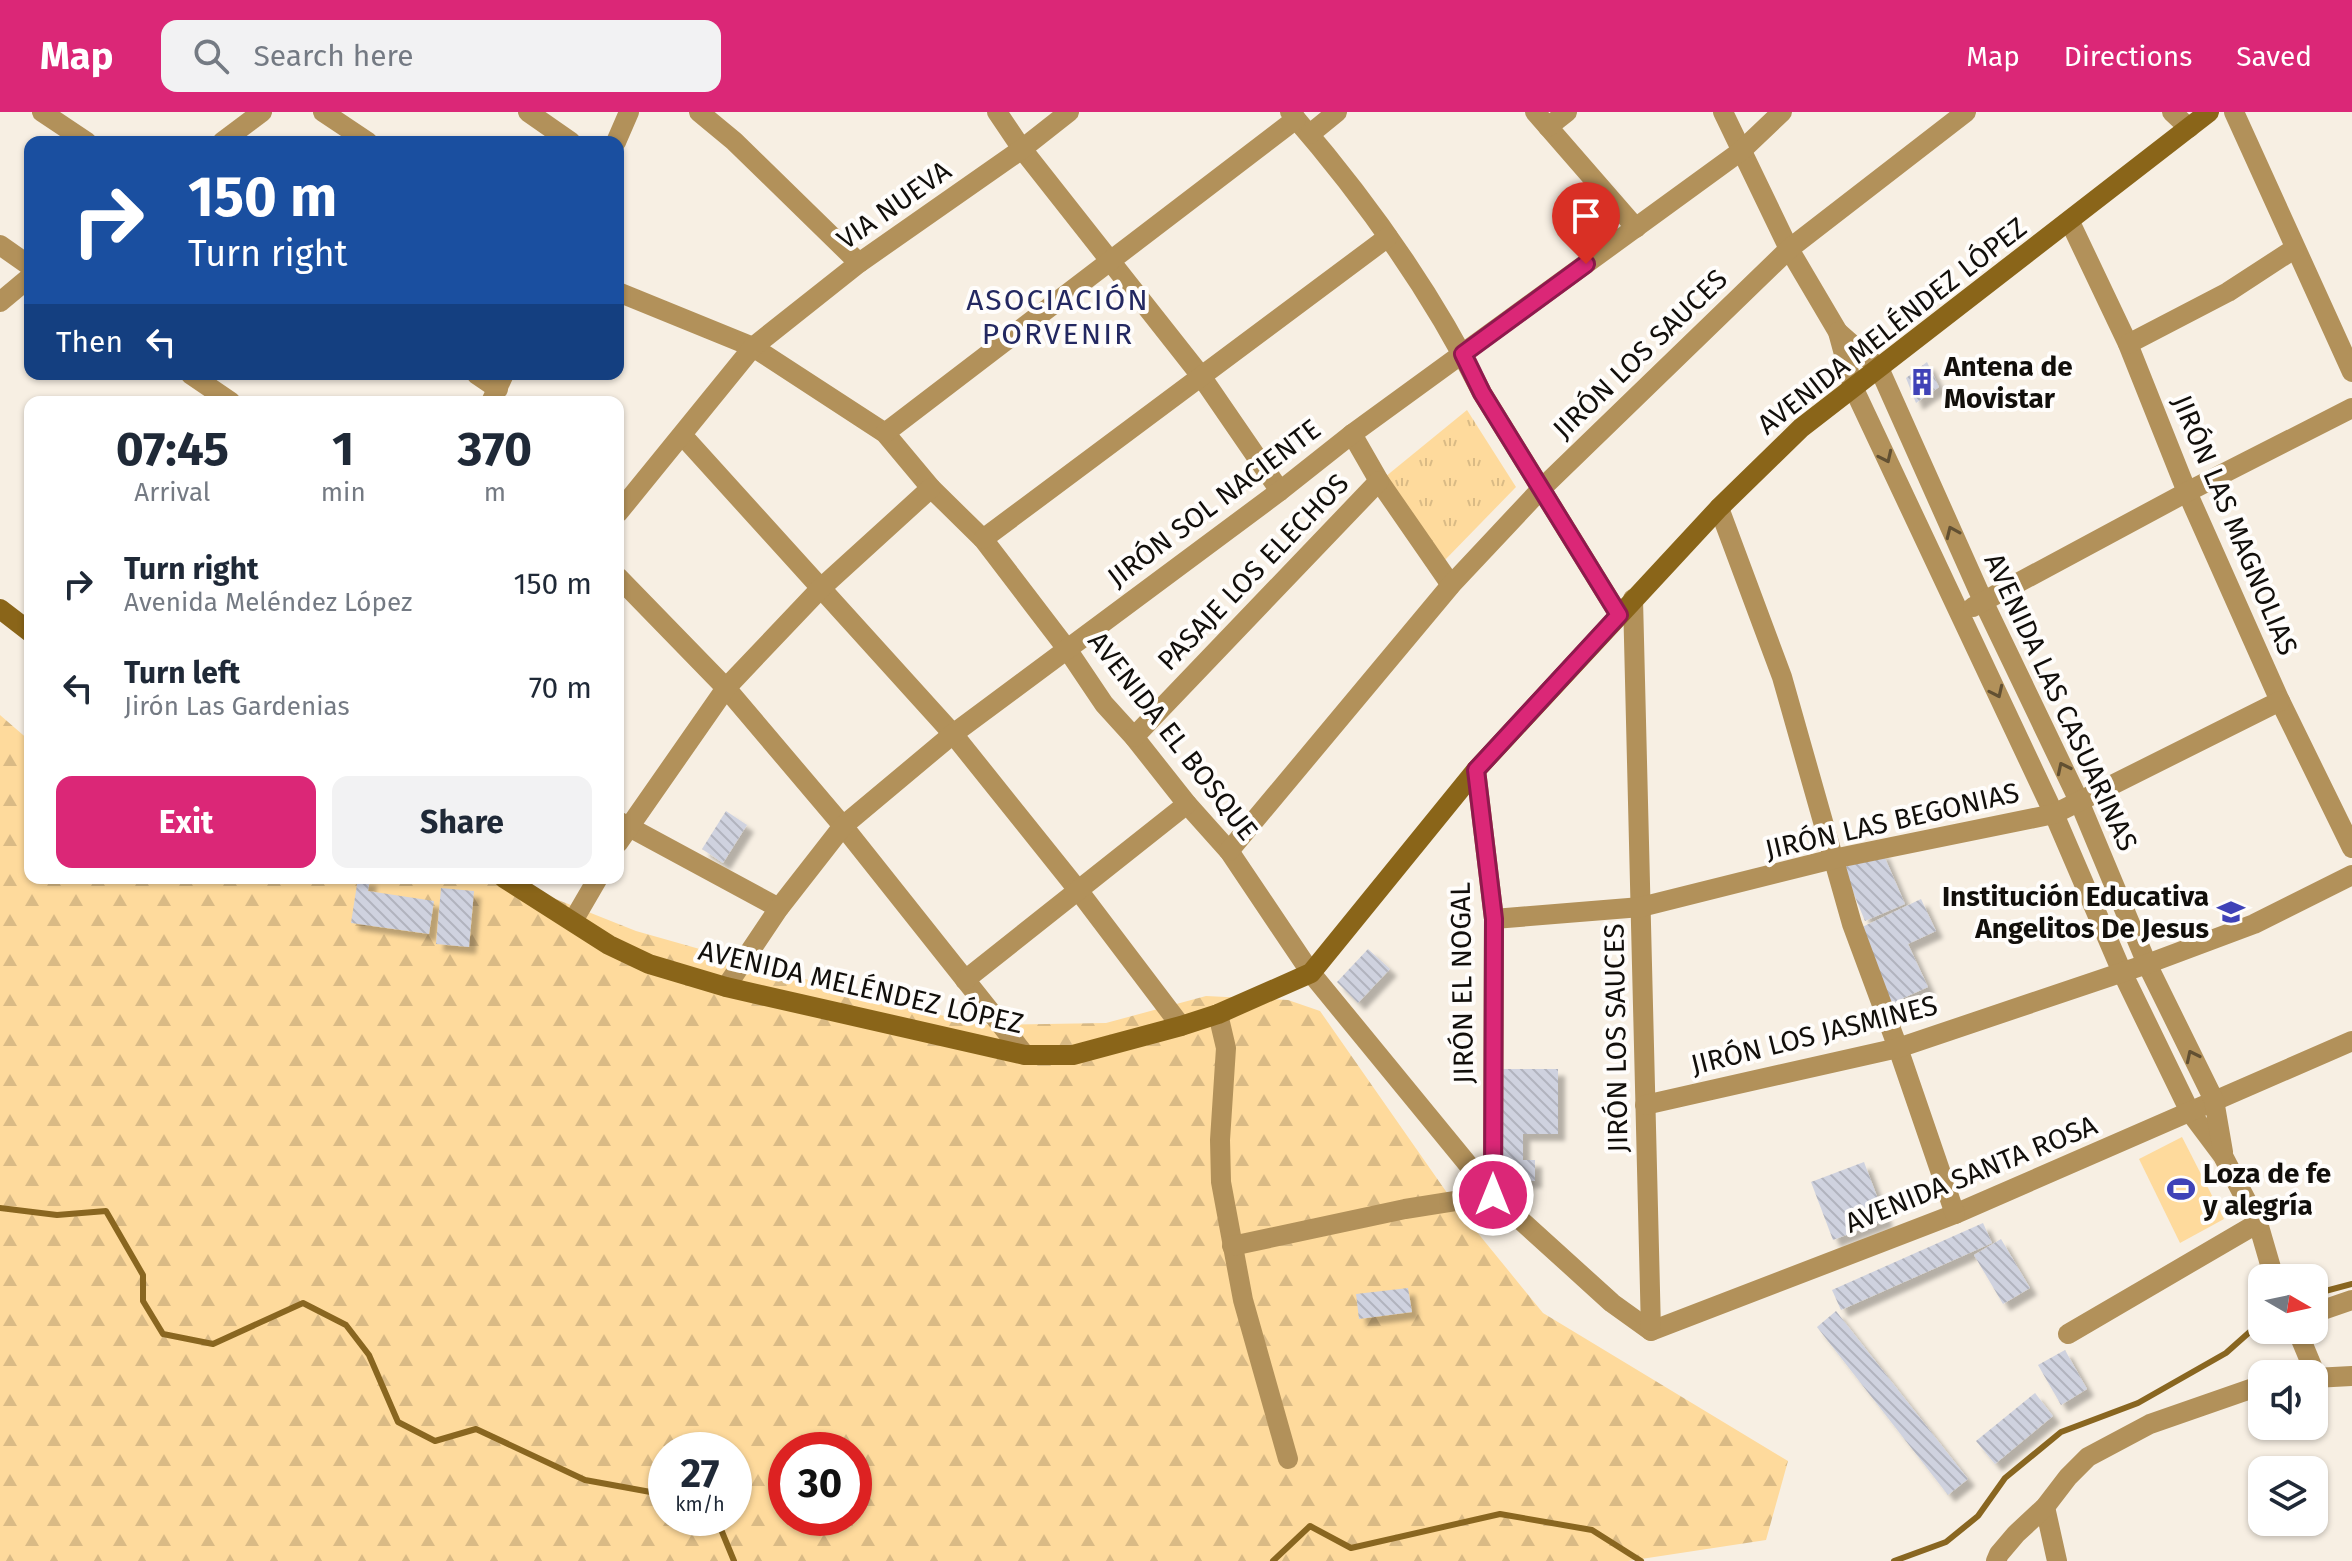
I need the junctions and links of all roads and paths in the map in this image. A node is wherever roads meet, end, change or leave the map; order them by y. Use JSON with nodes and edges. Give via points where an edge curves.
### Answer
{"nodes":[{"id":1,"x":42,"y":112,"type":"edge"},
{"id":2,"x":262,"y":112,"type":"edge"},
{"id":3,"x":323,"y":112,"type":"edge"},
{"id":4,"x":528,"y":112,"type":"edge"},
{"id":5,"x":629,"y":112,"type":"edge"},
{"id":6,"x":699,"y":112,"type":"edge"},
{"id":7,"x":997,"y":112,"type":"edge"},
{"id":8,"x":1069,"y":112,"type":"edge"},
{"id":9,"x":1337,"y":112,"type":"edge"},
{"id":10,"x":1567,"y":112,"type":"edge"},
{"id":11,"x":1723,"y":112,"type":"edge"},
{"id":12,"x":1782,"y":112,"type":"edge"},
{"id":13,"x":1966,"y":112,"type":"edge"},
{"id":14,"x":2172,"y":112,"type":"edge"},
{"id":15,"x":2209,"y":112,"type":"edge"},
{"id":16,"x":2234,"y":112,"type":"edge"},
{"id":17,"x":1542,"y":120,"type":"edge"},
{"id":18,"x":1299,"y":122,"type":"edge"},
{"id":19,"x":2189,"y":128,"type":"junction"},
{"id":20,"x":78,"y":136,"type":"edge"},
{"id":21,"x":230,"y":136,"type":"edge"},
{"id":22,"x":359,"y":136,"type":"edge"},
{"id":23,"x":562,"y":136,"type":"edge"},
{"id":24,"x":619,"y":136,"type":"edge"},
{"id":25,"x":1022,"y":149,"type":"junction"},
{"id":26,"x":1741,"y":151,"type":"junction"},
{"id":27,"x":2070,"y":222,"type":"junction"},
{"id":28,"x":1636,"y":228,"type":"junction"},
{"id":29,"x":1388,"y":237,"type":"junction"},
{"id":30,"x":0,"y":245,"type":"edge"},
{"id":31,"x":1789,"y":249,"type":"junction"},
{"id":32,"x":2294,"y":249,"type":"junction"},
{"id":33,"x":1111,"y":260,"type":"junction"},
{"id":34,"x":24,"y":262,"type":"edge"},
{"id":35,"x":859,"y":263,"type":"junction"},
{"id":36,"x":24,"y":282,"type":"edge"},
{"id":37,"x":624,"y":294,"type":"edge"},
{"id":38,"x":0,"y":302,"type":"edge"},
{"id":39,"x":1838,"y":332,"type":"junction"},
{"id":40,"x":2128,"y":344,"type":"junction"},
{"id":41,"x":753,"y":347,"type":"junction"},
{"id":42,"x":1463,"y":354,"type":"junction"},
{"id":43,"x":1879,"y":368,"type":"junction"},
{"id":44,"x":2352,"y":372,"type":"edge"},
{"id":45,"x":1201,"y":376,"type":"junction"},
{"id":46,"x":199,"y":380,"type":"edge"},
{"id":47,"x":1853,"y":387,"type":"junction"},
{"id":48,"x":222,"y":396,"type":"edge"},
{"id":49,"x":2352,"y":408,"type":"edge"},
{"id":50,"x":885,"y":433,"type":"junction"},
{"id":51,"x":1352,"y":434,"type":"junction"},
{"id":52,"x":683,"y":436,"type":"junction"},
{"id":53,"x":1379,"y":481,"type":"junction"},
{"id":54,"x":931,"y":488,"type":"junction"},
{"id":55,"x":1542,"y":488,"type":"junction"},
{"id":56,"x":1280,"y":491,"type":"junction"},
{"id":57,"x":2187,"y":492,"type":"junction"},
{"id":58,"x":624,"y":506,"type":"edge"},
{"id":59,"x":1719,"y":508,"type":"junction"},
{"id":60,"x":983,"y":539,"type":"junction"},
{"id":61,"x":624,"y":583,"type":"edge"},
{"id":62,"x":1451,"y":585,"type":"junction"},
{"id":63,"x":820,"y":589,"type":"junction"},
{"id":64,"x":1633,"y":599,"type":"junction"},
{"id":65,"x":1984,"y":603,"type":"junction"},
{"id":66,"x":0,"y":609,"type":"edge"},
{"id":67,"x":1960,"y":613,"type":"junction"},
{"id":68,"x":1619,"y":615,"type":"junction"},
{"id":69,"x":24,"y":627,"type":"edge"},
{"id":70,"x":1067,"y":649,"type":"junction"},
{"id":71,"x":726,"y":688,"type":"junction"},
{"id":72,"x":2280,"y":701,"type":"junction"},
{"id":73,"x":953,"y":734,"type":"junction"},
{"id":74,"x":1134,"y":737,"type":"junction"},
{"id":75,"x":1476,"y":770,"type":"junction"},
{"id":76,"x":2079,"y":801,"type":"junction"},
{"id":77,"x":1187,"y":804,"type":"junction"},
{"id":78,"x":2054,"y":814,"type":"junction"},
{"id":79,"x":624,"y":826,"type":"edge"},
{"id":80,"x":843,"y":826,"type":"junction"},
{"id":81,"x":624,"y":831,"type":"edge"},
{"id":82,"x":2352,"y":848,"type":"edge"},
{"id":83,"x":1229,"y":851,"type":"junction"},
{"id":84,"x":1833,"y":859,"type":"junction"},
{"id":85,"x":2352,"y":875,"type":"edge"},
{"id":86,"x":514,"y":884,"type":"edge"},
{"id":87,"x":595,"y":884,"type":"edge"},
{"id":88,"x":1078,"y":890,"type":"junction"},
{"id":89,"x":1641,"y":907,"type":"junction"},
{"id":90,"x":779,"y":908,"type":"junction"},
{"id":91,"x":1494,"y":919,"type":"junction"},
{"id":92,"x":573,"y":921,"type":"junction"},
{"id":93,"x":2147,"y":964,"type":"junction"},
{"id":94,"x":2122,"y":972,"type":"junction"},
{"id":95,"x":1311,"y":973,"type":"junction"},
{"id":96,"x":965,"y":980,"type":"junction"},
{"id":97,"x":726,"y":987,"type":"junction"},
{"id":98,"x":1218,"y":1014,"type":"junction"},
{"id":99,"x":1181,"y":1026,"type":"junction"},
{"id":100,"x":2352,"y":1041,"type":"edge"},
{"id":101,"x":1898,"y":1048,"type":"junction"},
{"id":102,"x":1025,"y":1055,"type":"junction"},
{"id":103,"x":2214,"y":1100,"type":"junction"},
{"id":104,"x":1645,"y":1105,"type":"junction"},
{"id":105,"x":2190,"y":1112,"type":"junction"},
{"id":106,"x":2223,"y":1156,"type":"junction"},
{"id":107,"x":1493,"y":1195,"type":"junction"},
{"id":108,"x":1955,"y":1214,"type":"junction"},
{"id":109,"x":2258,"y":1223,"type":"junction"},
{"id":110,"x":1232,"y":1246,"type":"junction"},
{"id":111,"x":2270,"y":1264,"type":"edge"},
{"id":112,"x":2352,"y":1300,"type":"edge"},
{"id":113,"x":2328,"y":1308,"type":"edge"},
{"id":114,"x":1651,"y":1331,"type":"junction"},
{"id":115,"x":2068,"y":1334,"type":"dead end"},
{"id":116,"x":2352,"y":1376,"type":"edge"},
{"id":117,"x":2328,"y":1377,"type":"edge"},
{"id":118,"x":2248,"y":1390,"type":"edge"},
{"id":119,"x":1288,"y":1459,"type":"dead end"},
{"id":120,"x":2045,"y":1507,"type":"junction"},
{"id":121,"x":1996,"y":1561,"type":"edge"},
{"id":122,"x":2057,"y":1561,"type":"edge"}],
"edges":[{"from":1,"to":20,"type":"street"},
{"from":2,"to":21,"type":"street"},
{"from":3,"to":22,"type":"street"},
{"from":4,"to":23,"type":"street"},
{"from":5,"to":24,"type":"street"},
{"from":6,"to":35,"type":"street"},
{"from":7,"to":25,"type":"street"},
{"from":8,"to":25,"type":"street","name":"VIA NUEVA"},
{"from":9,"to":18,"type":"street"},
{"from":10,"to":17,"type":"street"},
{"from":11,"to":26,"type":"street","name":"AVENIDA LAS CASUARINAS"},
{"from":12,"to":26,"type":"street","name":"JIRÓN SOL NACIENTE"},
{"from":13,"to":31,"type":"street","name":"JIRÓN LOS SAUCES"},
{"from":14,"to":19,"type":"street"},
{"from":15,"to":19,"type":"street","name":"AVENIDA MELÉNDEZ LÓPEZ"},
{"from":16,"to":32,"type":"street"},
{"from":17,"to":28,"type":"street"},
{"from":18,"to":29,"type":"street"},
{"from":18,"to":33,"type":"street"},
{"from":19,"to":27,"type":"street","name":"AVENIDA MELÉNDEZ LÓPEZ"},
{"from":25,"to":33,"type":"street"},
{"from":25,"to":35,"type":"street","name":"VIA NUEVA"},
{"from":26,"to":28,"type":"street","name":"JIRÓN SOL NACIENTE"},
{"from":26,"to":31,"type":"street","name":"AVENIDA LAS CASUARINAS"},
{"from":27,"to":40,"type":"street","name":"JIRÓN LAS MAGNOLIAS"},
{"from":27,"to":43,"type":"street","name":"AVENIDA MELÉNDEZ LÓPEZ"},
{"from":28,"to":42,"type":"street","name":"JIRÓN SOL NACIENTE"},
{"from":29,"to":42,"type":"street"},
{"from":29,"to":45,"type":"street"},
{"from":30,"to":34,"type":"street"},
{"from":31,"to":39,"type":"street","name":"AVENIDA LAS CASUARINAS"},
{"from":31,"to":55,"type":"street","name":"JIRÓN LOS SAUCES"},
{"from":32,"to":40,"type":"street","via":[[2228,292]]},
{"from":32,"to":44,"type":"street"},
{"from":33,"to":45,"type":"street"},
{"from":33,"to":50,"type":"street"},
{"from":35,"to":41,"type":"street","name":"VIA NUEVA"},
{"from":36,"to":38,"type":"street"},
{"from":37,"to":41,"type":"street","name":"AVENIDA EL BOSQUE"},
{"from":39,"to":43,"type":"street","name":"AVENIDA LAS CASUARINAS"},
{"from":39,"to":47,"type":"street","name":"AVENIDA LAS CASUARINAS"},
{"from":40,"to":57,"type":"street","name":"JIRÓN LAS MAGNOLIAS"},
{"from":41,"to":50,"type":"street","name":"AVENIDA EL BOSQUE"},
{"from":41,"to":52,"type":"street","name":"VIA NUEVA"},
{"from":42,"to":51,"type":"street","name":"JIRÓN SOL NACIENTE"},
{"from":42,"to":55,"type":"street"},
{"from":43,"to":47,"type":"street","name":"AVENIDA MELÉNDEZ LÓPEZ"},
{"from":65,"to":43,"type":"street","name":"AVENIDA LAS CASUARINAS","one_way":true},
{"from":45,"to":56,"type":"street"},
{"from":45,"to":60,"type":"street"},
{"from":46,"to":48,"type":"street"},
{"from":47,"to":59,"type":"street","name":"AVENIDA MELÉNDEZ LÓPEZ","via":[[1801,428]]},
{"from":47,"to":67,"type":"street","name":"AVENIDA LAS CASUARINAS","one_way":true},
{"from":49,"to":57,"type":"street"},
{"from":50,"to":54,"type":"street","name":"AVENIDA EL BOSQUE"},
{"from":51,"to":53,"type":"street"},
{"from":51,"to":56,"type":"street","name":"JIRÓN SOL NACIENTE"},
{"from":52,"to":58,"type":"street","name":"VIA NUEVA"},
{"from":52,"to":63,"type":"street"},
{"from":53,"to":62,"type":"street"},
{"from":53,"to":74,"type":"street","name":"PASAJE LOS ELECHOS"},
{"from":54,"to":60,"type":"street","name":"AVENIDA EL BOSQUE"},
{"from":54,"to":63,"type":"street"},
{"from":55,"to":62,"type":"street","name":"JIRÓN LOS SAUCES"},
{"from":55,"to":68,"type":"street"},
{"from":56,"to":70,"type":"street","name":"JIRÓN SOL NACIENTE"},
{"from":57,"to":65,"type":"street"},
{"from":57,"to":72,"type":"street","name":"JIRÓN LAS MAGNOLIAS"},
{"from":59,"to":64,"type":"street","name":"AVENIDA MELÉNDEZ LÓPEZ"},
{"from":59,"to":84,"type":"street","via":[[1782,677]]},
{"from":60,"to":70,"type":"street","name":"AVENIDA EL BOSQUE"},
{"from":61,"to":71,"type":"street"},
{"from":62,"to":83,"type":"street","name":"JIRÓN LOS SAUCES"},
{"from":63,"to":71,"type":"street"},
{"from":63,"to":73,"type":"street"},
{"from":64,"to":68,"type":"street","name":"AVENIDA MELÉNDEZ LÓPEZ"},
{"from":64,"to":89,"type":"street","name":"JIRÓN LOS SAUCES"},
{"from":65,"to":67,"type":"street"},
{"from":76,"to":65,"type":"street","name":"AVENIDA LAS CASUARINAS","one_way":true},
{"from":66,"to":69,"type":"street"},
{"from":67,"to":78,"type":"street","name":"AVENIDA LAS CASUARINAS","one_way":true},
{"from":68,"to":75,"type":"street","name":"AVENIDA MELÉNDEZ LÓPEZ"},
{"from":70,"to":73,"type":"street","name":"JIRÓN SOL NACIENTE"},
{"from":70,"to":74,"type":"street","name":"AVENIDA EL BOSQUE"},
{"from":71,"to":79,"type":"street"},
{"from":71,"to":80,"type":"street"},
{"from":72,"to":76,"type":"street","name":"JIRÓN LAS BEGONIAS"},
{"from":72,"to":82,"type":"street","name":"JIRÓN LAS MAGNOLIAS"},
{"from":73,"to":80,"type":"street","name":"JIRÓN SOL NACIENTE"},
{"from":73,"to":88,"type":"street"},
{"from":74,"to":77,"type":"street","name":"AVENIDA EL BOSQUE"},
{"from":75,"to":91,"type":"street","name":"JIRÓN EL NOGAL"},
{"from":75,"to":95,"type":"street","name":"AVENIDA MELÉNDEZ LÓPEZ"},
{"from":76,"to":78,"type":"street","name":"JIRÓN LAS BEGONIAS"},
{"from":76,"to":93,"type":"street","name":"AVENIDA LAS CASUARINAS"},
{"from":77,"to":83,"type":"street","name":"AVENIDA EL BOSQUE"},
{"from":77,"to":88,"type":"street"},
{"from":78,"to":84,"type":"street","name":"JIRÓN LAS BEGONIAS"},
{"from":78,"to":94,"type":"street","name":"AVENIDA LAS CASUARINAS"},
{"from":80,"to":90,"type":"street","name":"JIRÓN SOL NACIENTE"},
{"from":80,"to":96,"type":"street"},
{"from":81,"to":90,"type":"street"},
{"from":83,"to":95,"type":"street","name":"AVENIDA EL BOSQUE"},
{"from":84,"to":89,"type":"street","name":"JIRÓN LAS BEGONIAS"},
{"from":84,"to":101,"type":"street"},
{"from":85,"to":93,"type":"street","name":"JIRÓN LOS JASMINES","via":[[2254,924]]},
{"from":86,"to":92,"type":"street","name":"AVENIDA MELÉNDEZ LÓPEZ"},
{"from":87,"to":92,"type":"street"},
{"from":88,"to":96,"type":"street"},
{"from":88,"to":99,"type":"street"},
{"from":89,"to":91,"type":"street","name":"JIRÓN LAS BEGONIAS"},
{"from":89,"to":104,"type":"street","name":"JIRÓN LOS SAUCES"},
{"from":90,"to":97,"type":"street","name":"JIRÓN SOL NACIENTE"},
{"from":91,"to":107,"type":"street","name":"JIRÓN EL NOGAL"},
{"from":92,"to":97,"type":"street","name":"AVENIDA MELÉNDEZ LÓPEZ","via":[[649,964]]},
{"from":93,"to":94,"type":"street","name":"JIRÓN LOS JASMINES"},
{"from":103,"to":93,"type":"street","name":"AVENIDA LAS CASUARINAS","one_way":true},
{"from":94,"to":101,"type":"street","name":"JIRÓN LOS JASMINES"},
{"from":94,"to":105,"type":"street","name":"AVENIDA LAS CASUARINAS"},
{"from":95,"to":98,"type":"street","name":"AVENIDA MELÉNDEZ LÓPEZ"},
{"from":95,"to":107,"type":"street","name":"AVENIDA EL BOSQUE"},
{"from":96,"to":102,"type":"street"},
{"from":97,"to":102,"type":"street","name":"AVENIDA MELÉNDEZ LÓPEZ"},
{"from":98,"to":99,"type":"street","name":"AVENIDA MELÉNDEZ LÓPEZ"},
{"from":98,"to":110,"type":"street","via":[[1226,1048],[1221,1182]]},
{"from":99,"to":102,"type":"street","name":"AVENIDA MELÉNDEZ LÓPEZ","via":[[1073,1055]]},
{"from":100,"to":103,"type":"street","name":"AVENIDA SANTA ROSA"},
{"from":101,"to":104,"type":"street","name":"JIRÓN LOS JASMINES"},
{"from":101,"to":108,"type":"street"},
{"from":103,"to":105,"type":"street","name":"AVENIDA SANTA ROSA"},
{"from":103,"to":106,"type":"street","name":"AVENIDA LAS CASUARINAS"},
{"from":104,"to":114,"type":"street","name":"JIRÓN LOS SAUCES"},
{"from":105,"to":106,"type":"street","name":"AVENIDA LAS CASUARINAS"},
{"from":105,"to":108,"type":"street","name":"AVENIDA SANTA ROSA"},
{"from":106,"to":109,"type":"street","name":"AVENIDA LAS CASUARINAS"},
{"from":107,"to":110,"type":"street"},
{"from":107,"to":114,"type":"street","name":"AVENIDA EL BOSQUE","via":[[1612,1303]]},
{"from":108,"to":114,"type":"street","name":"AVENIDA SANTA ROSA"},
{"from":109,"to":111,"type":"street","name":"AVENIDA LAS CASUARINAS"},
{"from":109,"to":115,"type":"street"},
{"from":110,"to":119,"type":"street"},
{"from":112,"to":113,"type":"street"},
{"from":116,"to":117,"type":"street"},
{"from":118,"to":120,"type":"street","via":[[2150,1424],[2088,1457]]},
{"from":120,"to":121,"type":"street"},
{"from":120,"to":122,"type":"street"}]}
